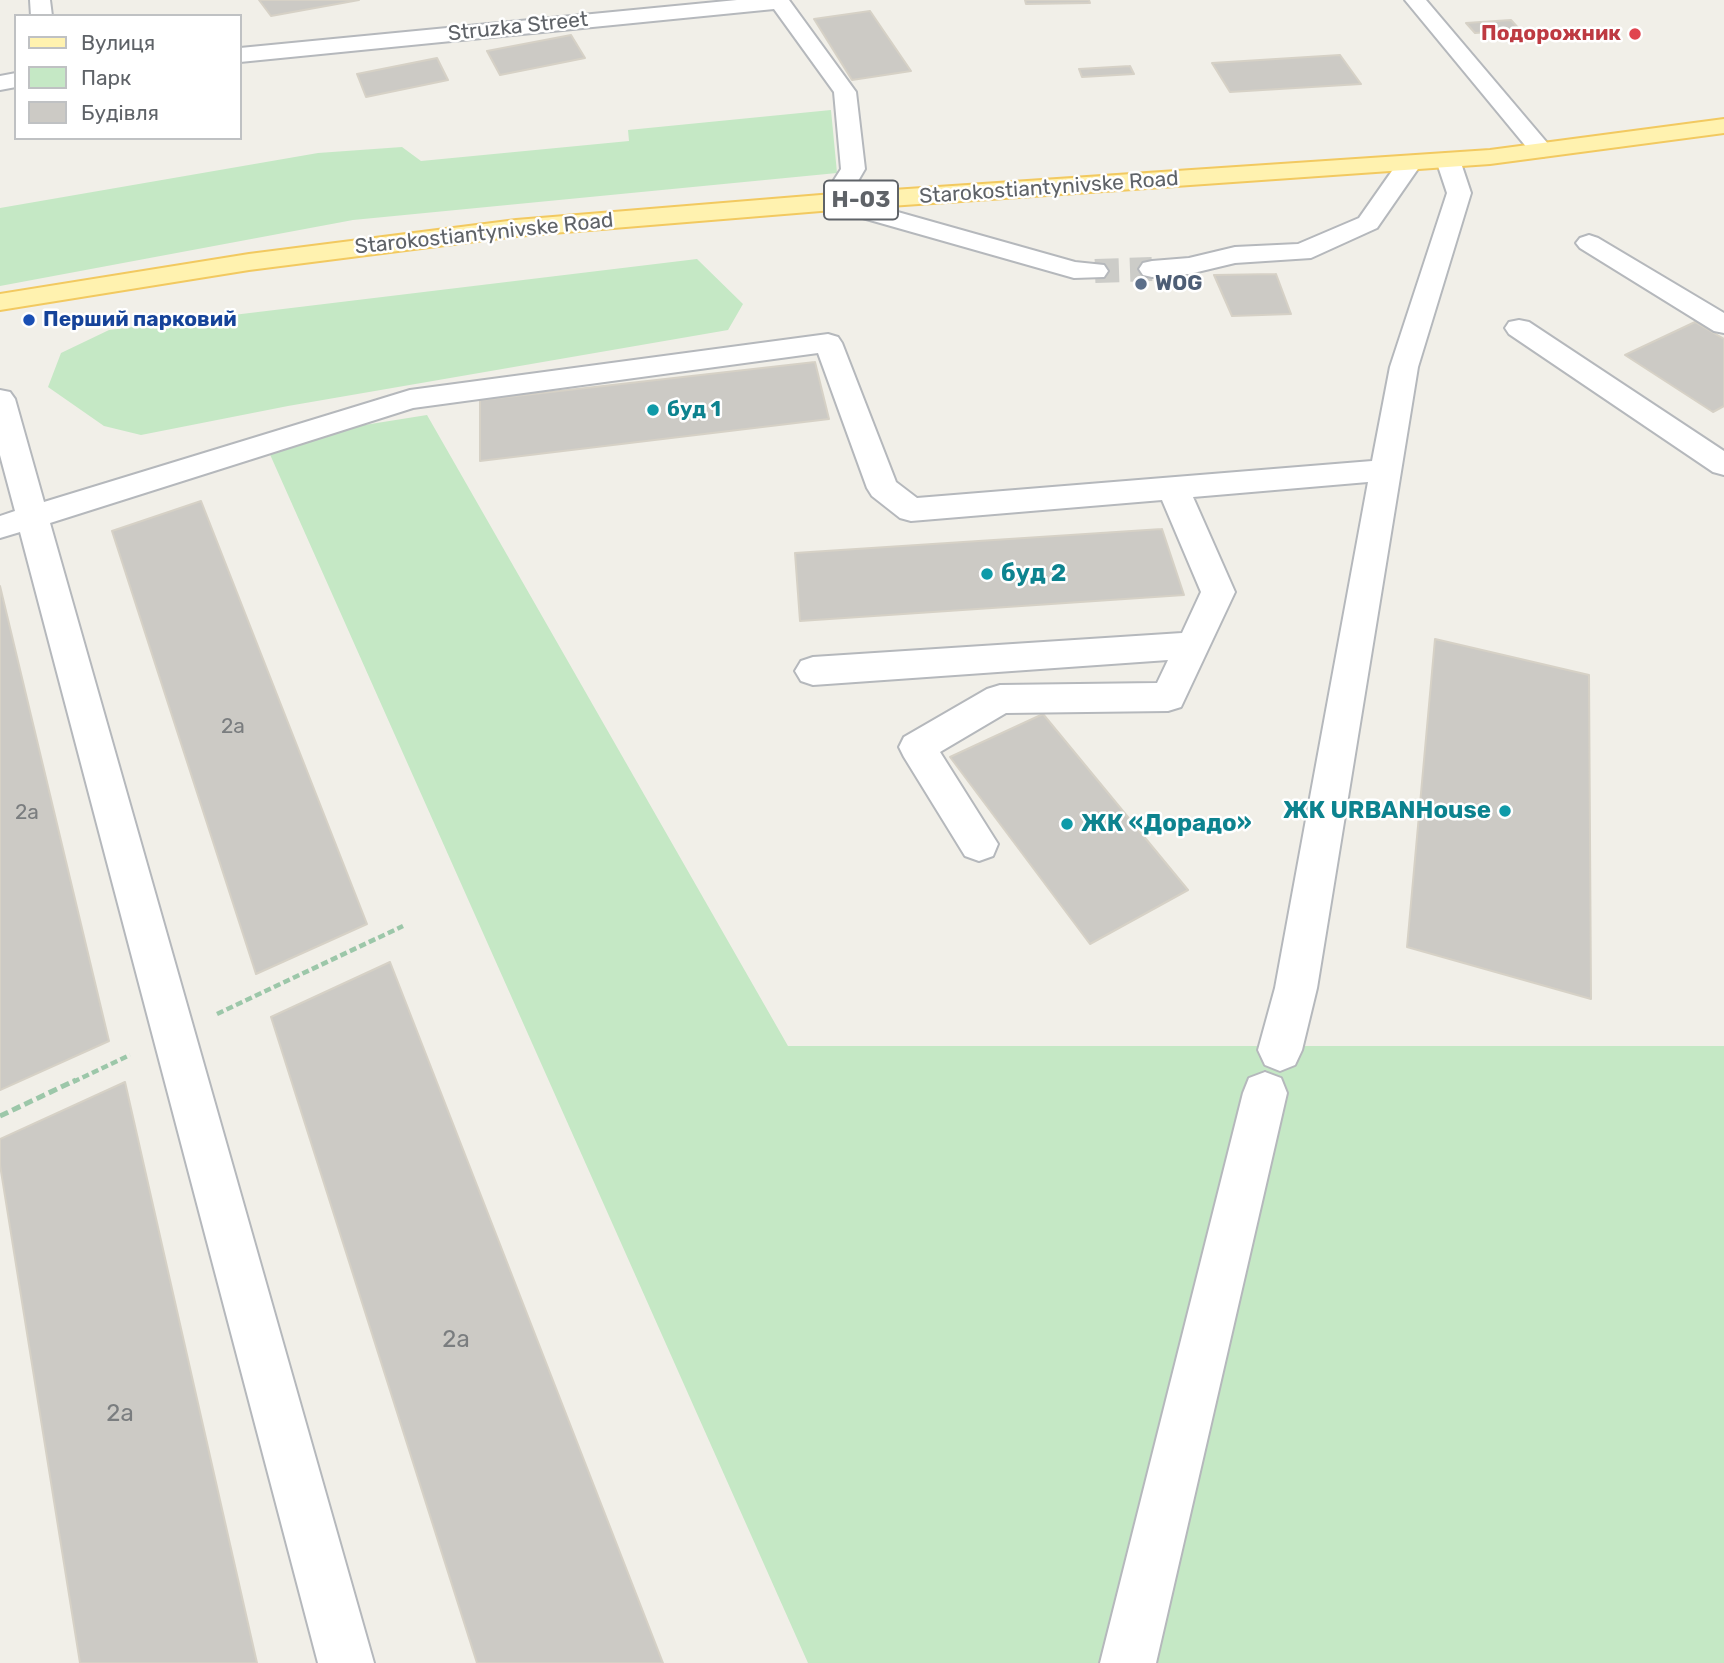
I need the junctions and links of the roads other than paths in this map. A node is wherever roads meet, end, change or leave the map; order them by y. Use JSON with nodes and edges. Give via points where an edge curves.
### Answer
{"nodes":[{"id":1,"x":1415,"y":0,"type":"edge"},
{"id":2,"x":771,"y":1,"type":"edge"},
{"id":3,"x":242,"y":55,"type":"edge"},
{"id":4,"x":1724,"y":126,"type":"edge"},
{"id":5,"x":1541,"y":150,"type":"junction"},
{"id":6,"x":1448,"y":160,"type":"junction"},
{"id":7,"x":1410,"y":163,"type":"junction"},
{"id":8,"x":833,"y":202,"type":"junction"},
{"id":9,"x":1589,"y":243,"type":"dead end"},
{"id":10,"x":1152,"y":269,"type":"tunnel mouth"},
{"id":11,"x":1095,"y":271,"type":"tunnel mouth"},
{"id":12,"x":0,"y":302,"type":"edge"},
{"id":13,"x":1724,"y":325,"type":"edge"},
{"id":14,"x":1519,"y":328,"type":"dead end"},
{"id":15,"x":0,"y":399,"type":"edge"},
{"id":16,"x":1724,"y":465,"type":"edge"},
{"id":17,"x":1388,"y":470,"type":"junction"},
{"id":18,"x":1173,"y":488,"type":"junction"},
{"id":19,"x":16,"y":522,"type":"edge"},
{"id":20,"x":1192,"y":645,"type":"junction"},
{"id":21,"x":813,"y":671,"type":"dead end"},
{"id":22,"x":979,"y":844,"type":"dead end"},
{"id":23,"x":346,"y":1663,"type":"edge"},
{"id":24,"x":1128,"y":1663,"type":"edge"}],
"edges":[{"from":1,"to":5,"type":"street"},
{"from":2,"to":3,"type":"street","name":"Struzka Street"},
{"from":2,"to":8,"type":"street","name":"Struzka Street","via":[[845,92],[853,169]]},
{"from":4,"to":5,"type":"main road","name":"Starokostiantynivske Road","number":"Н-03"},
{"from":5,"to":6,"type":"main road","name":"Starokostiantynivske Road","number":"Н-03"},
{"from":6,"to":7,"type":"main road","name":"Starokostiantynivske Road","number":"Н-03"},
{"from":6,"to":17,"type":"street","via":[[1459,193],[1404,366]]},
{"from":7,"to":8,"type":"main road","name":"Starokostiantynivske Road","number":"Н-03"},
{"from":7,"to":10,"type":"street","via":[[1368,223],[1302,252],[1235,255]]},
{"from":8,"to":11,"type":"street","via":[[1074,270]]},
{"from":8,"to":12,"type":"main road","name":"Starokostiantynivske Road","number":"Н-03","via":[[516,228],[249,262]]},
{"from":9,"to":13,"type":"street"},
{"from":14,"to":16,"type":"street"},
{"from":15,"to":19,"type":"street"},
{"from":17,"to":18,"type":"street"},
{"from":17,"to":24,"type":"street","via":[[1296,988]]},
{"from":18,"to":19,"type":"street","via":[[911,510],[883,488],[828,342],[410,399]]},
{"from":18,"to":20,"type":"street","via":[[1218,592]]},
{"from":19,"to":23,"type":"street"},
{"from":20,"to":21,"type":"street"},
{"from":20,"to":22,"type":"street","via":[[1168,697],[1000,699],[917,747]]}]}
